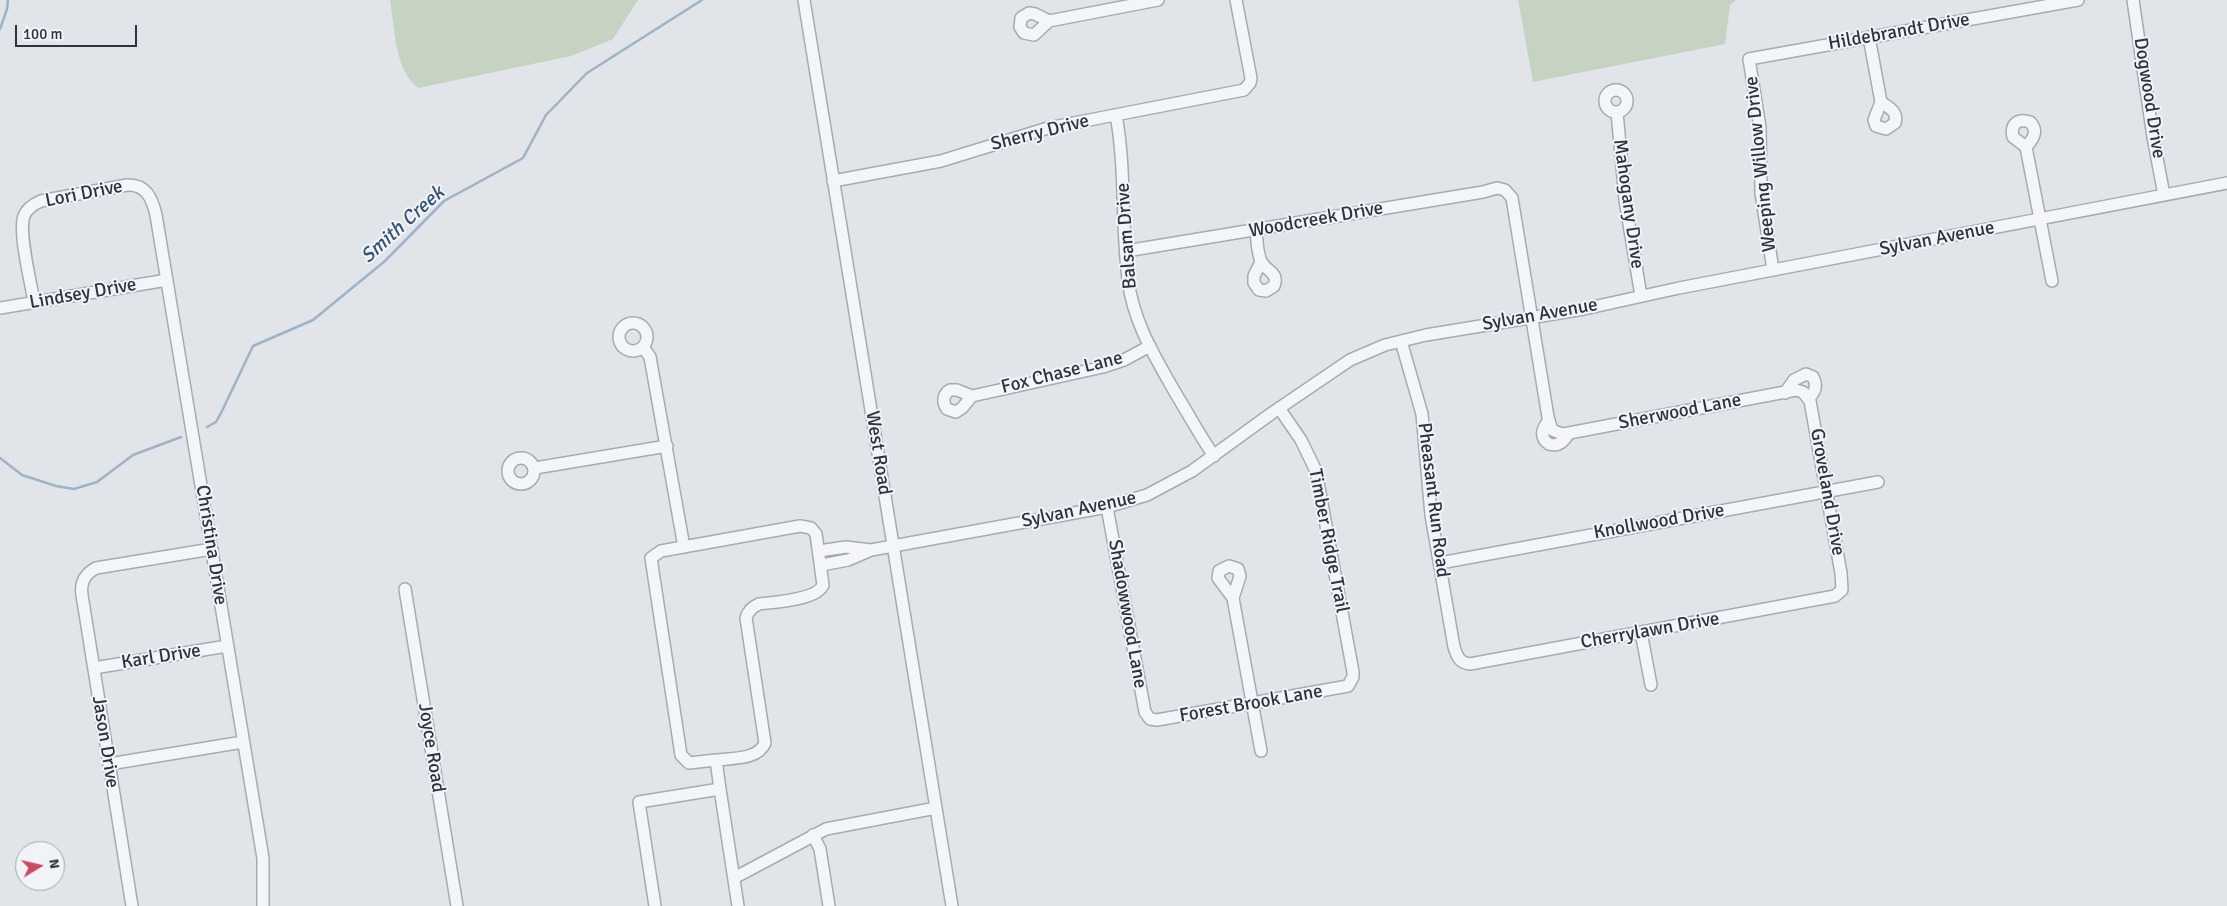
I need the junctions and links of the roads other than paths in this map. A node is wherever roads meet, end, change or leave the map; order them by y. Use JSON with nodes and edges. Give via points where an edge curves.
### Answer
{"nodes":[{"id":1,"x":804,"y":0,"type":"edge"},
{"id":2,"x":1158,"y":0,"type":"edge"},
{"id":3,"x":1236,"y":0,"type":"edge"},
{"id":4,"x":2078,"y":0,"type":"edge"},
{"id":5,"x":2133,"y":0,"type":"edge"},
{"id":6,"x":1048,"y":21,"type":"dead end"},
{"id":7,"x":1870,"y":36,"type":"junction"},
{"id":8,"x":1749,"y":59,"type":"joint"},
{"id":9,"x":1881,"y":102,"type":"dead end"},
{"id":10,"x":1617,"y":112,"type":"dead end"},
{"id":11,"x":1116,"y":115,"type":"junction"},
{"id":12,"x":2026,"y":148,"type":"dead end"},
{"id":13,"x":833,"y":181,"type":"junction"},
{"id":14,"x":2227,"y":183,"type":"edge"},
{"id":15,"x":143,"y":188,"type":"joint"},
{"id":16,"x":2164,"y":195,"type":"junction"},
{"id":17,"x":2039,"y":219,"type":"junction"},
{"id":18,"x":1256,"y":230,"type":"junction"},
{"id":19,"x":1126,"y":251,"type":"junction"},
{"id":20,"x":1261,"y":262,"type":"dead end"},
{"id":21,"x":1773,"y":270,"type":"junction"},
{"id":22,"x":167,"y":280,"type":"junction"},
{"id":23,"x":2052,"y":281,"type":"dead end"},
{"id":24,"x":1641,"y":296,"type":"junction"},
{"id":25,"x":34,"y":302,"type":"junction"},
{"id":26,"x":0,"y":308,"type":"edge"},
{"id":27,"x":1531,"y":317,"type":"junction"},
{"id":28,"x":1401,"y":341,"type":"junction"},
{"id":29,"x":1150,"y":346,"type":"junction"},
{"id":30,"x":643,"y":347,"type":"dead end"},
{"id":31,"x":1784,"y":393,"type":"junction"},
{"id":32,"x":972,"y":396,"type":"dead end"},
{"id":33,"x":1807,"y":396,"type":"junction"},
{"id":34,"x":1279,"y":408,"type":"junction"},
{"id":35,"x":1549,"y":420,"type":"junction"},
{"id":36,"x":1569,"y":433,"type":"junction"},
{"id":37,"x":667,"y":446,"type":"junction"},
{"id":38,"x":1214,"y":456,"type":"junction"},
{"id":39,"x":535,"y":468,"type":"dead end"},
{"id":40,"x":1878,"y":482,"type":"dead end"},
{"id":41,"x":1826,"y":492,"type":"junction"},
{"id":42,"x":1107,"y":507,"type":"junction"},
{"id":43,"x":892,"y":546,"type":"junction"},
{"id":44,"x":684,"y":547,"type":"junction"},
{"id":45,"x":212,"y":549,"type":"junction"},
{"id":46,"x":871,"y":550,"type":"junction"},
{"id":47,"x":819,"y":551,"type":"junction"},
{"id":48,"x":1440,"y":563,"type":"junction"},
{"id":49,"x":822,"y":565,"type":"junction"},
{"id":50,"x":405,"y":589,"type":"dead end"},
{"id":51,"x":1841,"y":592,"type":"joint"},
{"id":52,"x":1233,"y":598,"type":"dead end"},
{"id":53,"x":1641,"y":632,"type":"junction"},
{"id":54,"x":227,"y":646,"type":"junction"},
{"id":55,"x":1459,"y":660,"type":"joint"},
{"id":56,"x":94,"y":668,"type":"junction"},
{"id":57,"x":1351,"y":682,"type":"joint"},
{"id":58,"x":1651,"y":685,"type":"dead end"},
{"id":59,"x":1252,"y":703,"type":"junction"},
{"id":60,"x":1150,"y":719,"type":"joint"},
{"id":61,"x":243,"y":742,"type":"junction"},
{"id":62,"x":1261,"y":751,"type":"dead end"},
{"id":63,"x":716,"y":760,"type":"junction"},
{"id":64,"x":109,"y":764,"type":"junction"},
{"id":65,"x":720,"y":789,"type":"junction"},
{"id":66,"x":936,"y":808,"type":"junction"},
{"id":67,"x":813,"y":835,"type":"junction"},
{"id":68,"x":734,"y":878,"type":"junction"},
{"id":69,"x":132,"y":906,"type":"edge"},
{"id":70,"x":263,"y":906,"type":"edge"},
{"id":71,"x":457,"y":906,"type":"edge"},
{"id":72,"x":655,"y":906,"type":"edge"},
{"id":73,"x":738,"y":906,"type":"edge"},
{"id":74,"x":829,"y":906,"type":"edge"},
{"id":75,"x":952,"y":906,"type":"edge"}],
"edges":[{"from":1,"to":13,"type":"street","name":"West Road"},
{"from":2,"to":6,"type":"street"},
{"from":3,"to":11,"type":"street","name":"Sherry Drive","via":[[1251,78],[1248,87],[1239,92]]},
{"from":4,"to":7,"type":"street","name":"Hildebrandt Drive"},
{"from":5,"to":16,"type":"street","name":"Dogwood Drive"},
{"from":7,"to":8,"type":"street","name":"Hildebrandt Drive"},
{"from":7,"to":9,"type":"street"},
{"from":8,"to":21,"type":"street","name":"Weeping Willow Drive","via":[[1760,127],[1760,193]]},
{"from":10,"to":24,"type":"street","name":"Mahogany Drive","via":[[1625,200]]},
{"from":11,"to":13,"type":"street","name":"Sherry Drive","via":[[1040,130],[942,161]]},
{"from":11,"to":19,"type":"street","name":"Balsam Drive","via":[[1123,158]]},
{"from":12,"to":17,"type":"street"},
{"from":13,"to":43,"type":"street","name":"West Road"},
{"from":14,"to":16,"type":"street","name":"Sylvan Avenue"},
{"from":15,"to":22,"type":"street","name":"Christina Drive","via":[[153,201]]},
{"from":15,"to":25,"type":"street","name":"Lori Drive","via":[[127,185],[41,201],[27,211],[23,219],[23,234]]},
{"from":16,"to":17,"type":"street","name":"Sylvan Avenue"},
{"from":17,"to":21,"type":"street","name":"Sylvan Avenue"},
{"from":17,"to":23,"type":"street"},
{"from":18,"to":19,"type":"street","name":"Woodcreek Drive"},
{"from":18,"to":20,"type":"street"},
{"from":18,"to":27,"type":"street","name":"Woodcreek Drive","via":[[1497,188],[1505,190],[1512,198]]},
{"from":19,"to":29,"type":"street","name":"Balsam Drive","via":[[1134,309]]},
{"from":21,"to":24,"type":"street","name":"Sylvan Avenue"},
{"from":22,"to":25,"type":"street","name":"Lindsey Drive"},
{"from":22,"to":45,"type":"street","name":"Christina Drive"},
{"from":24,"to":27,"type":"street","name":"Sylvan Avenue"},
{"from":25,"to":26,"type":"street","name":"Lindsey Drive"},
{"from":27,"to":28,"type":"street","name":"Sylvan Avenue"},
{"from":27,"to":35,"type":"street"},
{"from":28,"to":34,"type":"street","name":"Sylvan Avenue","via":[[1350,360]]},
{"from":28,"to":48,"type":"street","name":"Pheasant Run Road","via":[[1422,414],[1430,506]]},
{"from":29,"to":32,"type":"street","name":"Fox Chase Lane","via":[[1103,367]]},
{"from":29,"to":38,"type":"street","name":"Balsam Drive"},
{"from":30,"to":37,"type":"street","via":[[650,357]]},
{"from":31,"to":33,"type":"street","name":"Sherwood Lane","via":[[1796,390]]},
{"from":31,"to":33,"type":"street","name":"Groveland Drive","via":[[1794,380],[1806,374],[1813,377],[1816,385]]},
{"from":31,"to":36,"type":"street","name":"Sherwood Lane"},
{"from":33,"to":41,"type":"street","name":"Groveland Drive"},
{"from":34,"to":38,"type":"street","name":"Sylvan Avenue"},
{"from":34,"to":57,"type":"street","name":"Timber Ridge Trail","via":[[1302,440],[1316,474],[1354,677]]},
{"from":35,"to":36,"type":"street","name":"Sherwood Lane","via":[[1555,431]]},
{"from":35,"to":36,"type":"street","via":[[1542,431],[1548,444],[1556,446]]},
{"from":37,"to":39,"type":"street"},
{"from":37,"to":44,"type":"street"},
{"from":38,"to":42,"type":"street","name":"Sylvan Avenue","via":[[1162,489]]},
{"from":40,"to":41,"type":"street","name":"Knollwood Drive"},
{"from":41,"to":48,"type":"street","name":"Knollwood Drive"},
{"from":41,"to":51,"type":"street","name":"Groveland Drive","via":[[1843,585]]},
{"from":42,"to":43,"type":"street","name":"Sylvan Avenue"},
{"from":42,"to":60,"type":"street","name":"Shadowwood Lane","via":[[1145,712]]},
{"from":43,"to":46,"type":"street","name":"Sylvan Avenue"},
{"from":43,"to":66,"type":"street","name":"West Road"},
{"from":44,"to":47,"type":"street","via":[[803,526],[816,534]]},
{"from":44,"to":63,"type":"street","via":[[656,553],[651,558],[651,566],[681,755],[690,763]]},
{"from":45,"to":54,"type":"street","name":"Christina Drive"},
{"from":45,"to":56,"type":"street","name":"Jason Drive","via":[[96,568],[90,572],[81,589]]},
{"from":46,"to":47,"type":"street","via":[[846,547]]},
{"from":46,"to":49,"type":"street","via":[[848,560]]},
{"from":47,"to":49,"type":"street"},
{"from":48,"to":55,"type":"street","name":"Pheasant Run Road"},
{"from":49,"to":63,"type":"street","via":[[824,579],[817,593],[759,604],[749,611],[746,618],[765,743],[754,755]]},
{"from":50,"to":71,"type":"street","name":"Joyce Road"},
{"from":51,"to":53,"type":"street","name":"Cherrylawn Drive","via":[[1835,596]]},
{"from":52,"to":59,"type":"street"},
{"from":53,"to":55,"type":"street","name":"Cherrylawn Drive","via":[[1470,664]]},
{"from":53,"to":58,"type":"street"},
{"from":54,"to":56,"type":"street","name":"Karl Drive"},
{"from":54,"to":61,"type":"street","name":"Christina Drive"},
{"from":56,"to":64,"type":"street","name":"Jason Drive"},
{"from":57,"to":59,"type":"street","name":"Forest Brook Lane","via":[[1343,688]]},
{"from":59,"to":60,"type":"street","name":"Forest Brook Lane"},
{"from":59,"to":62,"type":"street"},
{"from":61,"to":64,"type":"street"},
{"from":61,"to":70,"type":"street","name":"Christina Drive","via":[[263,858]]},
{"from":63,"to":65,"type":"street"},
{"from":64,"to":69,"type":"street","name":"Jason Drive"},
{"from":65,"to":68,"type":"street"},
{"from":65,"to":72,"type":"street","via":[[639,802]]},
{"from":66,"to":67,"type":"street","via":[[836,826]]},
{"from":66,"to":75,"type":"street","name":"West Road"},
{"from":67,"to":68,"type":"street"},
{"from":67,"to":74,"type":"street","via":[[820,849]]},
{"from":68,"to":73,"type":"street"}]}
